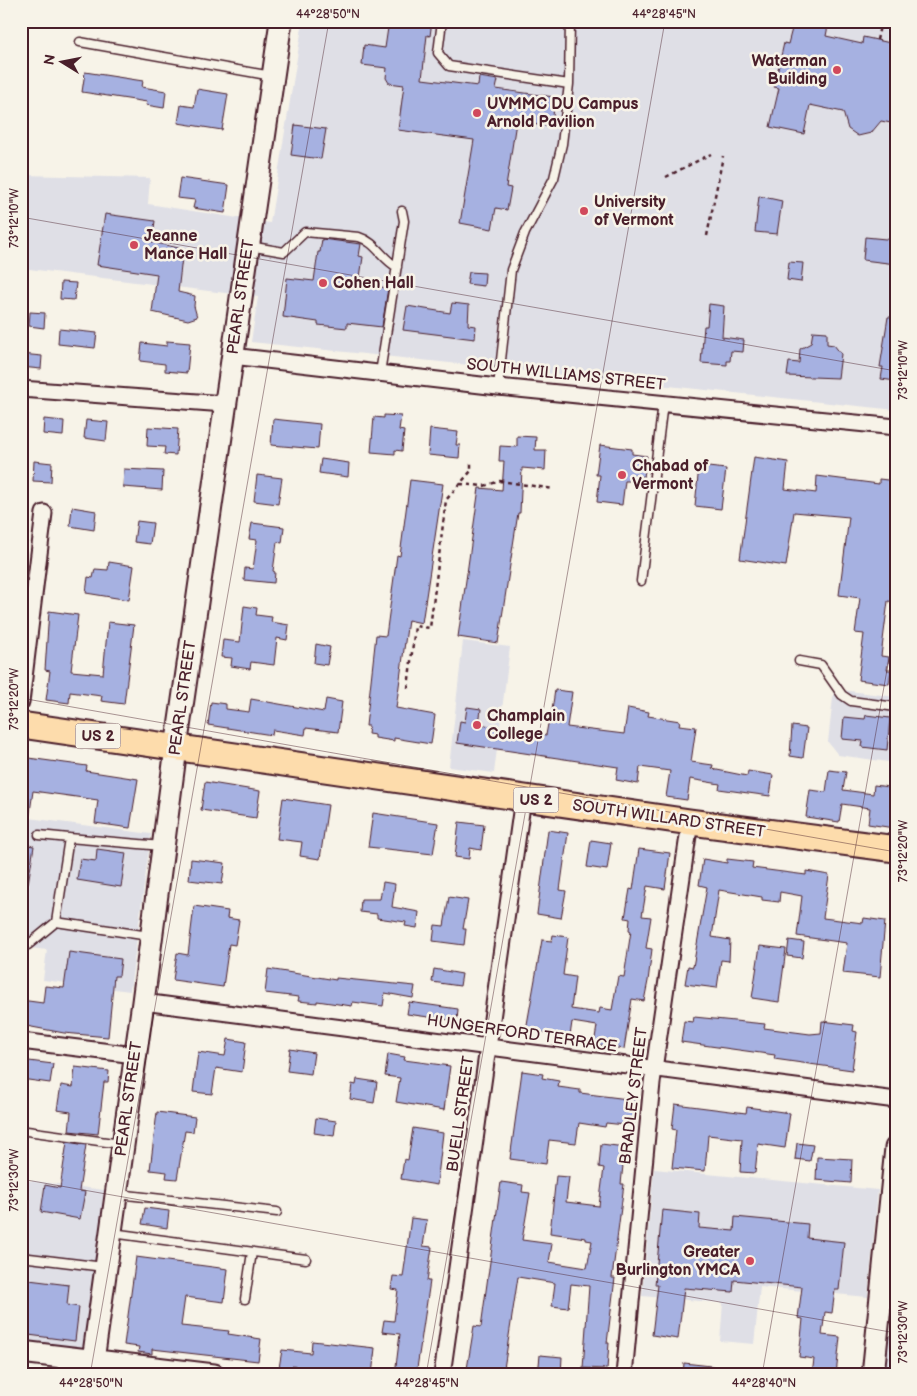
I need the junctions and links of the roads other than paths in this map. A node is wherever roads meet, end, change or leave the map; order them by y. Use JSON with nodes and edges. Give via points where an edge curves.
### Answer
{"nodes":[{"id":1,"x":281,"y":21,"type":"edge"},
{"id":2,"x":442,"y":21,"type":"edge"},
{"id":3,"x":561,"y":21,"type":"edge"},
{"id":4,"x":570,"y":22,"type":"edge"},
{"id":5,"x":80,"y":42,"type":"dead end"},
{"id":6,"x":273,"y":76,"type":"junction"},
{"id":7,"x":569,"y":84,"type":"junction"},
{"id":8,"x":402,"y":211,"type":"dead end"},
{"id":9,"x":248,"y":246,"type":"junction"},
{"id":10,"x":397,"y":267,"type":"junction"},
{"id":11,"x":232,"y":356,"type":"junction"},
{"id":12,"x":380,"y":373,"type":"junction"},
{"id":13,"x":498,"y":387,"type":"junction"},
{"id":14,"x":21,"y":388,"type":"edge"},
{"id":15,"x":662,"y":403,"type":"junction"},
{"id":16,"x":225,"y":404,"type":"junction"},
{"id":17,"x":896,"y":426,"type":"edge"},
{"id":18,"x":44,"y":513,"type":"dead end"},
{"id":19,"x":641,"y":581,"type":"dead end"},
{"id":20,"x":799,"y":661,"type":"dead end"},
{"id":21,"x":21,"y":702,"type":"edge"},
{"id":22,"x":896,"y":706,"type":"edge"},
{"id":23,"x":21,"y":725,"type":"edge"},
{"id":24,"x":176,"y":748,"type":"junction"},
{"id":25,"x":523,"y":798,"type":"junction"},
{"id":26,"x":690,"y":822,"type":"junction"},
{"id":27,"x":39,"y":835,"type":"dead end"},
{"id":28,"x":69,"y":838,"type":"junction"},
{"id":29,"x":163,"y":846,"type":"junction"},
{"id":30,"x":896,"y":849,"type":"edge"},
{"id":31,"x":56,"y":922,"type":"junction"},
{"id":32,"x":151,"y":936,"type":"junction"},
{"id":33,"x":21,"y":944,"type":"edge"},
{"id":34,"x":143,"y":1002,"type":"junction"},
{"id":35,"x":21,"y":1041,"type":"edge"},
{"id":36,"x":488,"y":1047,"type":"junction"},
{"id":37,"x":136,"y":1055,"type":"junction"},
{"id":38,"x":654,"y":1070,"type":"junction"},
{"id":39,"x":896,"y":1100,"type":"edge"},
{"id":40,"x":27,"y":1130,"type":"dead end"},
{"id":41,"x":123,"y":1145,"type":"junction"},
{"id":42,"x":896,"y":1148,"type":"edge"},
{"id":43,"x":894,"y":1178,"type":"edge"},
{"id":44,"x":116,"y":1193,"type":"junction"},
{"id":45,"x":277,"y":1212,"type":"dead end"},
{"id":46,"x":110,"y":1233,"type":"junction"},
{"id":47,"x":252,"y":1252,"type":"junction"},
{"id":48,"x":21,"y":1256,"type":"edge"},
{"id":49,"x":306,"y":1259,"type":"dead end"},
{"id":50,"x":890,"y":1263,"type":"edge"},
{"id":51,"x":105,"y":1268,"type":"junction"},
{"id":52,"x":245,"y":1299,"type":"dead end"},
{"id":53,"x":21,"y":1352,"type":"edge"},
{"id":54,"x":91,"y":1368,"type":"edge"},
{"id":55,"x":214,"y":1375,"type":"edge"},
{"id":56,"x":442,"y":1375,"type":"edge"},
{"id":57,"x":624,"y":1375,"type":"edge"},
{"id":58,"x":873,"y":1375,"type":"edge"}],
"edges":[{"from":1,"to":6,"type":"main road","name":"PEARL STREET"},
{"from":2,"to":7,"type":"lane","via":[[438,53],[449,66]]},
{"from":3,"to":4,"type":"lane"},
{"from":4,"to":7,"type":"lane"},
{"from":5,"to":6,"type":"lane"},
{"from":6,"to":9,"type":"main road","name":"PEARL STREET"},
{"from":7,"to":13,"type":"lane","via":[[562,144],[554,178],[524,233],[511,270]]},
{"from":8,"to":10,"type":"lane","via":[[404,222]]},
{"from":9,"to":10,"type":"lane","via":[[284,252],[305,232],[368,240]]},
{"from":9,"to":11,"type":"main road","name":"PEARL STREET"},
{"from":10,"to":12,"type":"lane"},
{"from":11,"to":12,"type":"street","name":"SOUTH WILLIAMS STREET"},
{"from":11,"to":16,"type":"main road","name":"PEARL STREET"},
{"from":12,"to":13,"type":"street","name":"SOUTH WILLIAMS STREET"},
{"from":13,"to":15,"type":"street","name":"SOUTH WILLIAMS STREET"},
{"from":14,"to":16,"type":"street"},
{"from":15,"to":17,"type":"street","name":"SOUTH WILLIAMS STREET"},
{"from":15,"to":19,"type":"lane"},
{"from":16,"to":24,"type":"main road","name":"PEARL STREET"},
{"from":18,"to":21,"type":"street"},
{"from":20,"to":22,"type":"lane","via":[[821,665],[842,695],[851,701]]},
{"from":23,"to":24,"type":"main road","number":"US 2"},
{"from":24,"to":25,"type":"main road","name":"SOUTH WILLARD STREET","number":"US 2"},
{"from":24,"to":29,"type":"main road","name":"PEARL STREET"},
{"from":25,"to":26,"type":"main road","name":"SOUTH WILLARD STREET","number":"US 2"},
{"from":25,"to":36,"type":"street","name":"BUELL STREET"},
{"from":26,"to":30,"type":"main road","name":"SOUTH WILLARD STREET","number":"US 2"},
{"from":26,"to":38,"type":"street","name":"BRADLEY STREET"},
{"from":27,"to":28,"type":"lane"},
{"from":28,"to":29,"type":"lane"},
{"from":28,"to":31,"type":"lane"},
{"from":29,"to":32,"type":"main road","name":"PEARL STREET"},
{"from":31,"to":32,"type":"lane"},
{"from":31,"to":33,"type":"lane","via":[[28,945]]},
{"from":32,"to":34,"type":"main road","name":"PEARL STREET"},
{"from":34,"to":36,"type":"street","name":"HUNGERFORD TERRACE"},
{"from":34,"to":37,"type":"main road","name":"PEARL STREET"},
{"from":35,"to":37,"type":"street"},
{"from":36,"to":38,"type":"street","name":"HUNGERFORD TERRACE"},
{"from":36,"to":56,"type":"street","name":"BUELL STREET"},
{"from":37,"to":41,"type":"main road","name":"PEARL STREET"},
{"from":38,"to":39,"type":"street","name":"HUNGERFORD TERRACE"},
{"from":38,"to":57,"type":"street","name":"BRADLEY STREET"},
{"from":40,"to":41,"type":"lane"},
{"from":41,"to":44,"type":"main road","name":"PEARL STREET"},
{"from":42,"to":43,"type":"main road"},
{"from":43,"to":50,"type":"main road"},
{"from":44,"to":45,"type":"lane"},
{"from":44,"to":46,"type":"main road","name":"PEARL STREET"},
{"from":46,"to":47,"type":"lane"},
{"from":46,"to":51,"type":"main road","name":"PEARL STREET"},
{"from":47,"to":49,"type":"lane"},
{"from":47,"to":52,"type":"lane"},
{"from":48,"to":51,"type":"lane"},
{"from":50,"to":58,"type":"main road"},
{"from":51,"to":54,"type":"main road","name":"PEARL STREET"},
{"from":53,"to":54,"type":"main road"},
{"from":54,"to":55,"type":"main road"}]}
